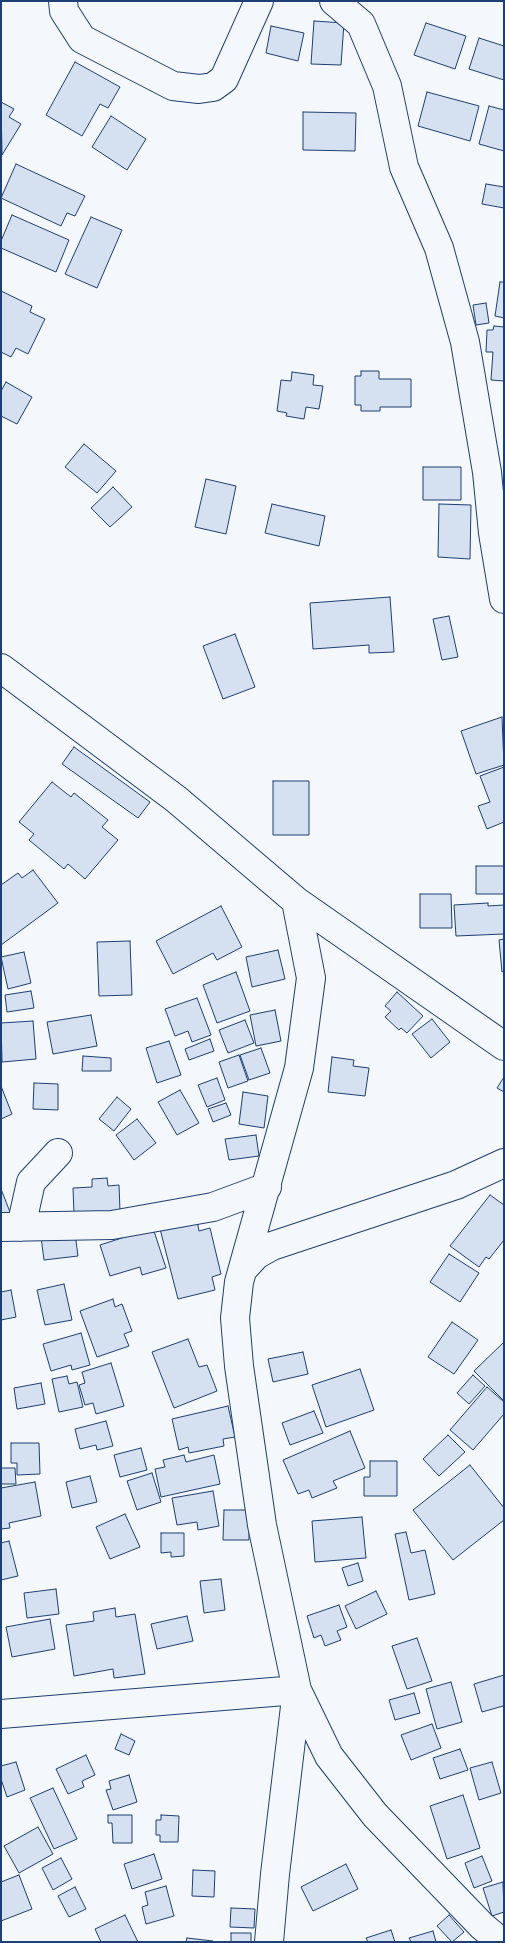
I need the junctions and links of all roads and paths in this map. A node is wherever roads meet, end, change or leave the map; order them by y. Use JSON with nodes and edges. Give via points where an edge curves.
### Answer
{"nodes":[{"id":1,"x":63,"y":1,"type":"edge"},
{"id":2,"x":259,"y":1,"type":"edge"},
{"id":3,"x":334,"y":1,"type":"edge"},
{"id":4,"x":504,"y":488,"type":"edge"},
{"id":5,"x":493,"y":533,"type":"junction"},
{"id":6,"x":504,"y":599,"type":"edge"},
{"id":7,"x":1,"y":668,"type":"edge"},
{"id":8,"x":296,"y":901,"type":"junction"},
{"id":9,"x":504,"y":1046,"type":"edge"},
{"id":10,"x":58,"y":1153,"type":"dead end"},
{"id":11,"x":504,"y":1163,"type":"edge"},
{"id":12,"x":267,"y":1187,"type":"junction"},
{"id":13,"x":11,"y":1227,"type":"edge"},
{"id":14,"x":245,"y":1267,"type":"junction"},
{"id":15,"x":297,"y":1690,"type":"junction"},
{"id":16,"x":1,"y":1714,"type":"edge"},
{"id":17,"x":269,"y":1942,"type":"edge"},
{"id":18,"x":501,"y":1942,"type":"edge"}],
"edges":[{"from":1,"to":2,"type":"street","via":[[64,11],[82,39],[173,86],[199,88],[213,87],[224,79]]},
{"from":3,"to":5,"type":"street","via":[[361,24],[387,86],[404,167],[439,248],[465,342],[487,472]]},
{"from":4,"to":5,"type":"street"},
{"from":5,"to":6,"type":"street"},
{"from":7,"to":8,"type":"street","via":[[176,799]]},
{"from":8,"to":9,"type":"street"},
{"from":8,"to":12,"type":"street","via":[[311,978],[300,1068]]},
{"from":10,"to":13,"type":"street","via":[[31,1182]]},
{"from":11,"to":14,"type":"street","via":[[456,1185],[272,1246],[256,1255]]},
{"from":12,"to":13,"type":"street","via":[[213,1206],[112,1225]]},
{"from":12,"to":14,"type":"street"},
{"from":14,"to":15,"type":"street","via":[[239,1282],[235,1318],[239,1366],[262,1525]]},
{"from":15,"to":16,"type":"street"},
{"from":15,"to":17,"type":"street"},
{"from":15,"to":18,"type":"street","via":[[329,1756],[375,1815]]}]}
